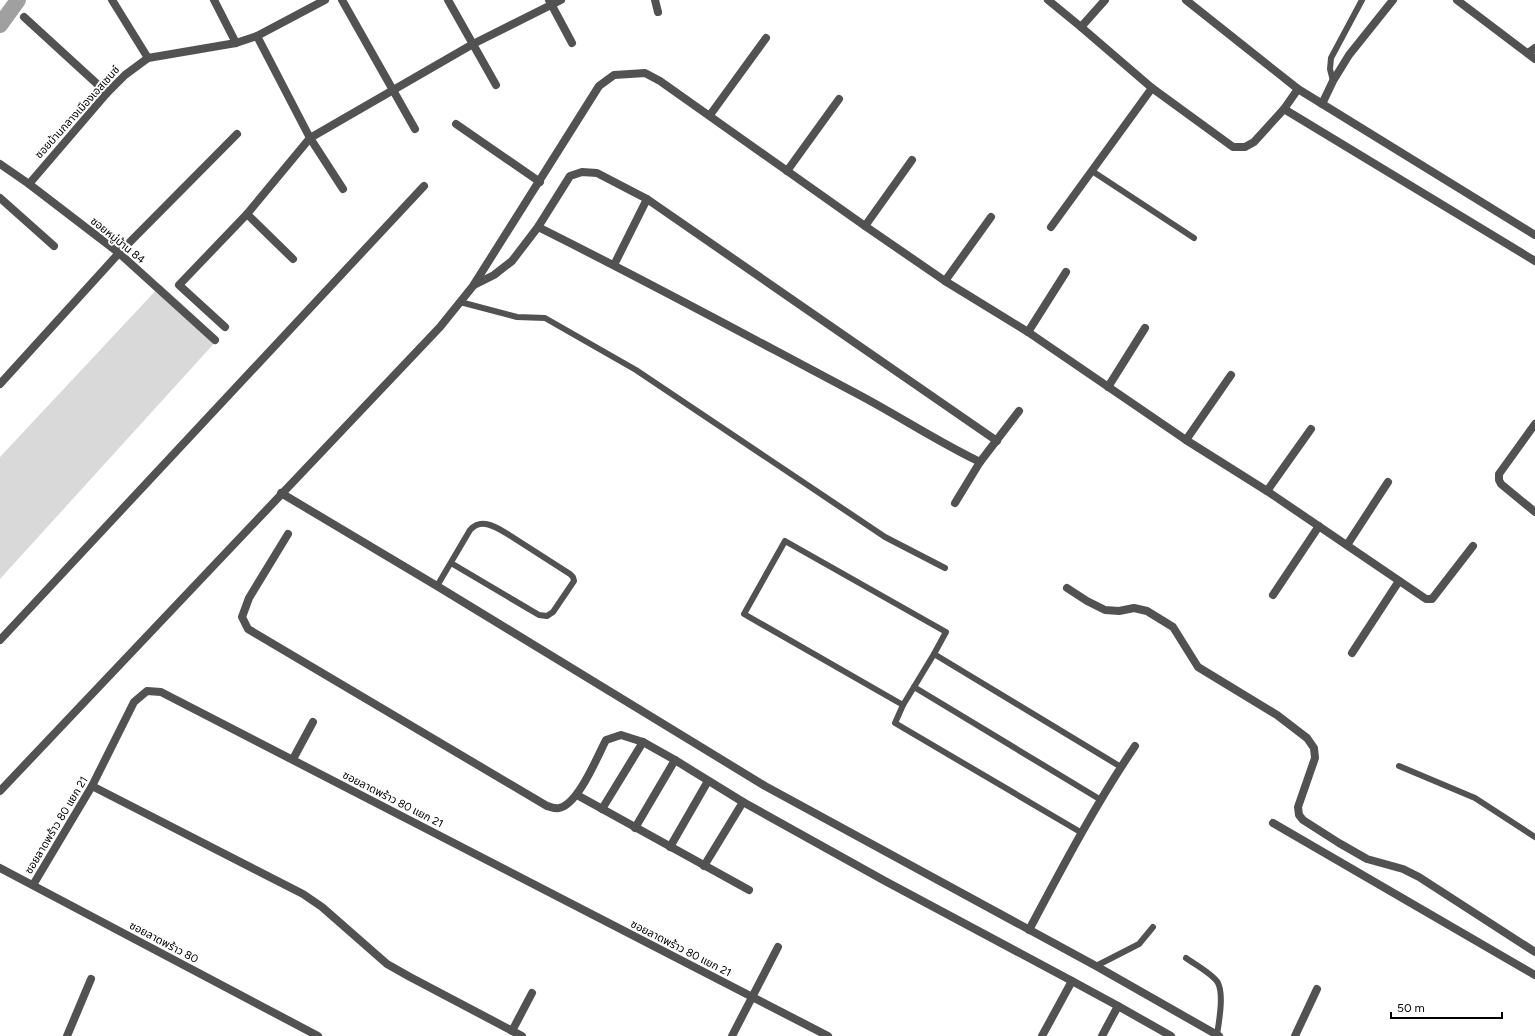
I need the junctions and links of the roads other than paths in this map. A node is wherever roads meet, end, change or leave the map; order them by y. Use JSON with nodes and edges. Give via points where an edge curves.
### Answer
{"nodes":[{"id":1,"x":112,"y":0,"type":"edge"},
{"id":2,"x":214,"y":0,"type":"edge"},
{"id":3,"x":342,"y":0,"type":"edge"},
{"id":4,"x":448,"y":0,"type":"edge"},
{"id":5,"x":561,"y":0,"type":"edge"},
{"id":6,"x":654,"y":0,"type":"edge"},
{"id":7,"x":1048,"y":0,"type":"edge"},
{"id":8,"x":1105,"y":0,"type":"edge"},
{"id":9,"x":1186,"y":0,"type":"edge"},
{"id":10,"x":1362,"y":0,"type":"edge"},
{"id":11,"x":1393,"y":0,"type":"edge"},
{"id":12,"x":1457,"y":0,"type":"edge"},
{"id":13,"x":322,"y":1,"type":"edge"},
{"id":14,"x":550,"y":2,"type":"edge"},
{"id":15,"x":658,"y":12,"type":"dead end"},
{"id":16,"x":24,"y":18,"type":"dead end"},
{"id":17,"x":1081,"y":27,"type":"junction"},
{"id":18,"x":257,"y":36,"type":"junction"},
{"id":19,"x":766,"y":38,"type":"dead end"},
{"id":20,"x":236,"y":43,"type":"junction"},
{"id":21,"x":572,"y":43,"type":"dead end"},
{"id":22,"x":473,"y":44,"type":"junction"},
{"id":23,"x":1535,"y":48,"type":"edge"},
{"id":24,"x":1528,"y":53,"type":"junction"},
{"id":25,"x":148,"y":58,"type":"junction"},
{"id":26,"x":1535,"y":59,"type":"edge"},
{"id":27,"x":1333,"y":81,"type":"junction"},
{"id":28,"x":496,"y":84,"type":"dead end"},
{"id":29,"x":1152,"y":88,"type":"junction"},
{"id":30,"x":1298,"y":89,"type":"junction"},
{"id":31,"x":393,"y":90,"type":"junction"},
{"id":32,"x":107,"y":93,"type":"junction"},
{"id":33,"x":839,"y":99,"type":"dead end"},
{"id":34,"x":1322,"y":104,"type":"junction"},
{"id":35,"x":1284,"y":109,"type":"junction"},
{"id":36,"x":710,"y":115,"type":"junction"},
{"id":37,"x":456,"y":124,"type":"dead end"},
{"id":38,"x":415,"y":129,"type":"dead end"},
{"id":39,"x":237,"y":134,"type":"dead end"},
{"id":40,"x":310,"y":138,"type":"junction"},
{"id":41,"x":912,"y":160,"type":"dead end"},
{"id":42,"x":0,"y":164,"type":"edge"},
{"id":43,"x":787,"y":171,"type":"junction"},
{"id":44,"x":1092,"y":171,"type":"junction"},
{"id":45,"x":540,"y":182,"type":"junction"},
{"id":46,"x":29,"y":184,"type":"junction"},
{"id":47,"x":424,"y":186,"type":"dead end"},
{"id":48,"x":343,"y":188,"type":"dead end"},
{"id":49,"x":0,"y":198,"type":"edge"},
{"id":50,"x":646,"y":199,"type":"junction"},
{"id":51,"x":247,"y":214,"type":"junction"},
{"id":52,"x":991,"y":217,"type":"dead end"},
{"id":53,"x":865,"y":226,"type":"junction"},
{"id":54,"x":538,"y":227,"type":"junction"},
{"id":55,"x":1051,"y":228,"type":"dead end"},
{"id":56,"x":1535,"y":235,"type":"edge"},
{"id":57,"x":1194,"y":238,"type":"dead end"},
{"id":58,"x":54,"y":246,"type":"dead end"},
{"id":59,"x":119,"y":253,"type":"junction"},
{"id":60,"x":293,"y":259,"type":"dead end"},
{"id":61,"x":1535,"y":261,"type":"edge"},
{"id":62,"x":614,"y":265,"type":"junction"},
{"id":63,"x":1066,"y":272,"type":"dead end"},
{"id":64,"x":945,"y":280,"type":"junction"},
{"id":65,"x":473,"y":286,"type":"junction"},
{"id":66,"x":460,"y":302,"type":"junction"},
{"id":67,"x":225,"y":327,"type":"dead end"},
{"id":68,"x":1145,"y":328,"type":"dead end"},
{"id":69,"x":1028,"y":332,"type":"junction"},
{"id":70,"x":215,"y":340,"type":"dead end"},
{"id":71,"x":1231,"y":375,"type":"dead end"},
{"id":72,"x":0,"y":384,"type":"edge"},
{"id":73,"x":1108,"y":387,"type":"junction"},
{"id":74,"x":1018,"y":411,"type":"dead end"},
{"id":75,"x":1535,"y":424,"type":"edge"},
{"id":76,"x":1311,"y":429,"type":"dead end"},
{"id":77,"x":1186,"y":440,"type":"junction"},
{"id":78,"x":997,"y":441,"type":"junction"},
{"id":79,"x":980,"y":462,"type":"junction"},
{"id":80,"x":1388,"y":482,"type":"dead end"},
{"id":81,"x":1267,"y":490,"type":"junction"},
{"id":82,"x":281,"y":493,"type":"junction"},
{"id":83,"x":955,"y":503,"type":"dead end"},
{"id":84,"x":1535,"y":512,"type":"edge"},
{"id":85,"x":1319,"y":526,"type":"junction"},
{"id":86,"x":288,"y":534,"type":"dead end"},
{"id":87,"x":1347,"y":545,"type":"junction"},
{"id":88,"x":1473,"y":546,"type":"dead end"},
{"id":89,"x":451,"y":563,"type":"junction"},
{"id":90,"x":945,"y":568,"type":"dead end"},
{"id":91,"x":1400,"y":581,"type":"junction"},
{"id":92,"x":437,"y":586,"type":"junction"},
{"id":93,"x":1067,"y":588,"type":"dead end"},
{"id":94,"x":1272,"y":595,"type":"dead end"},
{"id":95,"x":0,"y":640,"type":"edge"},
{"id":96,"x":1352,"y":652,"type":"dead end"},
{"id":97,"x":934,"y":654,"type":"junction"},
{"id":98,"x":914,"y":687,"type":"junction"},
{"id":99,"x":903,"y":705,"type":"junction"},
{"id":100,"x":313,"y":722,"type":"dead end"},
{"id":101,"x":643,"y":742,"type":"junction"},
{"id":102,"x":1135,"y":746,"type":"dead end"},
{"id":103,"x":293,"y":759,"type":"junction"},
{"id":104,"x":675,"y":760,"type":"junction"},
{"id":105,"x":1400,"y":766,"type":"dead end"},
{"id":106,"x":1121,"y":767,"type":"junction"},
{"id":107,"x":708,"y":780,"type":"junction"},
{"id":108,"x":92,"y":786,"type":"junction"},
{"id":109,"x":0,"y":791,"type":"edge"},
{"id":110,"x":577,"y":795,"type":"junction"},
{"id":111,"x":1101,"y":800,"type":"junction"},
{"id":112,"x":743,"y":802,"type":"junction"},
{"id":113,"x":602,"y":809,"type":"junction"},
{"id":114,"x":1273,"y":823,"type":"dead end"},
{"id":115,"x":635,"y":828,"type":"junction"},
{"id":116,"x":1082,"y":833,"type":"junction"},
{"id":117,"x":1535,"y":837,"type":"edge"},
{"id":118,"x":670,"y":847,"type":"junction"},
{"id":119,"x":704,"y":866,"type":"junction"},
{"id":120,"x":0,"y":868,"type":"edge"},
{"id":121,"x":33,"y":885,"type":"junction"},
{"id":122,"x":749,"y":890,"type":"dead end"},
{"id":123,"x":1153,"y":927,"type":"dead end"},
{"id":124,"x":1029,"y":930,"type":"junction"},
{"id":125,"x":778,"y":946,"type":"dead end"},
{"id":126,"x":1535,"y":952,"type":"edge"},
{"id":127,"x":1186,"y":958,"type":"dead end"},
{"id":128,"x":1096,"y":966,"type":"junction"},
{"id":129,"x":1535,"y":975,"type":"edge"},
{"id":130,"x":91,"y":979,"type":"dead end"},
{"id":131,"x":1072,"y":981,"type":"junction"},
{"id":132,"x":1317,"y":989,"type":"dead end"},
{"id":133,"x":532,"y":993,"type":"dead end"},
{"id":134,"x":752,"y":997,"type":"junction"},
{"id":135,"x":1118,"y":1006,"type":"junction"},
{"id":136,"x":512,"y":1031,"type":"junction"},
{"id":137,"x":1218,"y":1035,"type":"edge"},
{"id":138,"x":67,"y":1036,"type":"edge"},
{"id":139,"x":318,"y":1036,"type":"edge"},
{"id":140,"x":522,"y":1036,"type":"edge"},
{"id":141,"x":732,"y":1036,"type":"edge"},
{"id":142,"x":828,"y":1036,"type":"edge"},
{"id":143,"x":1042,"y":1036,"type":"edge"},
{"id":144,"x":1102,"y":1036,"type":"edge"},
{"id":145,"x":1171,"y":1036,"type":"edge"},
{"id":146,"x":1295,"y":1036,"type":"edge"}],
"edges":[{"from":1,"to":25,"type":"street"},
{"from":2,"to":20,"type":"street"},
{"from":3,"to":31,"type":"street"},
{"from":4,"to":22,"type":"street"},
{"from":5,"to":14,"type":"street"},
{"from":6,"to":15,"type":"street"},
{"from":7,"to":17,"type":"street"},
{"from":8,"to":17,"type":"street"},
{"from":9,"to":30,"type":"street"},
{"from":10,"to":27,"type":"lane","via":[[1331,58]]},
{"from":11,"to":27,"type":"street","via":[[1349,55]]},
{"from":12,"to":24,"type":"street"},
{"from":13,"to":18,"type":"street","name":"ซอยบ้านกลางเมืองเอสเซนซ์"},
{"from":14,"to":21,"type":"street"},
{"from":14,"to":22,"type":"street"},
{"from":16,"to":32,"type":"street"},
{"from":17,"to":29,"type":"street"},
{"from":18,"to":20,"type":"street","name":"ซอยบ้านกลางเมืองเอสเซนซ์"},
{"from":18,"to":40,"type":"street"},
{"from":19,"to":36,"type":"street"},
{"from":20,"to":25,"type":"street","name":"ซอยบ้านกลางเมืองเอสเซนซ์"},
{"from":22,"to":28,"type":"street"},
{"from":22,"to":31,"type":"street"},
{"from":23,"to":24,"type":"street"},
{"from":24,"to":26,"type":"street"},
{"from":25,"to":32,"type":"street","name":"ซอยบ้านกลางเมืองเอสเซนซ์","via":[[125,75]]},
{"from":27,"to":34,"type":"street"},
{"from":29,"to":35,"type":"street","via":[[1233,147],[1245,147],[1254,142]]},
{"from":29,"to":44,"type":"street"},
{"from":30,"to":34,"type":"street"},
{"from":30,"to":35,"type":"street"},
{"from":31,"to":38,"type":"street"},
{"from":31,"to":40,"type":"street"},
{"from":32,"to":46,"type":"street","name":"ซอยบ้านกลางเมืองเอสเซนซ์"},
{"from":33,"to":43,"type":"street"},
{"from":34,"to":56,"type":"street"},
{"from":35,"to":61,"type":"street"},
{"from":36,"to":43,"type":"street"},
{"from":36,"to":45,"type":"street","via":[[645,73],[614,75],[599,86]]},
{"from":37,"to":45,"type":"street"},
{"from":39,"to":59,"type":"street"},
{"from":40,"to":48,"type":"street"},
{"from":40,"to":51,"type":"street"},
{"from":41,"to":53,"type":"street"},
{"from":42,"to":46,"type":"street","name":"ซอยหมู่บ้าน 84"},
{"from":43,"to":53,"type":"street"},
{"from":44,"to":55,"type":"street"},
{"from":44,"to":57,"type":"lane"},
{"from":45,"to":65,"type":"street"},
{"from":46,"to":59,"type":"street","name":"ซอยหมู่บ้าน 84"},
{"from":47,"to":95,"type":"street"},
{"from":49,"to":58,"type":"street"},
{"from":50,"to":54,"type":"street","via":[[597,174],[582,172],[570,176]]},
{"from":50,"to":62,"type":"street"},
{"from":50,"to":78,"type":"street"},
{"from":51,"to":60,"type":"street"},
{"from":51,"to":67,"type":"street","via":[[179,285]]},
{"from":52,"to":64,"type":"street"},
{"from":53,"to":64,"type":"street"},
{"from":54,"to":62,"type":"street"},
{"from":54,"to":65,"type":"street","via":[[512,261],[494,275]]},
{"from":59,"to":70,"type":"street","name":"ซอยหมู่บ้าน 84"},
{"from":59,"to":72,"type":"street"},
{"from":62,"to":79,"type":"street"},
{"from":63,"to":69,"type":"street"},
{"from":64,"to":69,"type":"street"},
{"from":65,"to":66,"type":"street"},
{"from":66,"to":82,"type":"street"},
{"from":66,"to":90,"type":"lane","via":[[517,317],[545,318],[636,370],[884,537]]},
{"from":68,"to":73,"type":"street"},
{"from":69,"to":73,"type":"street"},
{"from":71,"to":77,"type":"street"},
{"from":73,"to":77,"type":"street"},
{"from":74,"to":78,"type":"street"},
{"from":75,"to":84,"type":"street","via":[[1500,474],[1499,480],[1500,484]]},
{"from":76,"to":81,"type":"street"},
{"from":77,"to":81,"type":"street"},
{"from":78,"to":79,"type":"street"},
{"from":79,"to":83,"type":"street"},
{"from":80,"to":87,"type":"street"},
{"from":81,"to":85,"type":"street"},
{"from":82,"to":92,"type":"street"},
{"from":82,"to":109,"type":"street"},
{"from":85,"to":87,"type":"street"},
{"from":85,"to":94,"type":"street"},
{"from":86,"to":110,"type":"street","via":[[249,598],[242,617],[248,629],[547,806],[558,809],[567,805]]},
{"from":87,"to":91,"type":"street"},
{"from":88,"to":91,"type":"street","via":[[1432,599],[1426,599]]},
{"from":89,"to":89,"type":"lane","via":[[474,525],[485,524],[512,536],[570,574],[574,581],[553,612],[547,616],[539,614]]},
{"from":89,"to":92,"type":"lane"},
{"from":91,"to":96,"type":"street"},
{"from":92,"to":124,"type":"street","via":[[765,786]]},
{"from":93,"to":126,"type":"street","via":[[1104,610],[1134,608],[1147,611],[1173,627],[1198,667],[1277,715],[1307,738],[1314,748],[1315,758],[1298,807],[1299,815],[1308,823],[1367,859],[1419,876]]},
{"from":97,"to":98,"type":"lane"},
{"from":97,"to":99,"type":"lane","via":[[946,632],[785,541],[744,614]]},
{"from":97,"to":106,"type":"lane"},
{"from":98,"to":99,"type":"lane"},
{"from":98,"to":111,"type":"lane"},
{"from":99,"to":116,"type":"lane","via":[[895,723]]},
{"from":100,"to":103,"type":"street"},
{"from":101,"to":104,"type":"street"},
{"from":101,"to":110,"type":"street","via":[[621,735],[606,740]]},
{"from":101,"to":113,"type":"street"},
{"from":102,"to":106,"type":"street"},
{"from":103,"to":108,"type":"street","name":"ซอยลาดพร้าว 80 แยก 21","via":[[161,692],[147,691],[134,702]]},
{"from":103,"to":134,"type":"street","name":"ซอยลาดพร้าว 80 แยก 21"},
{"from":104,"to":107,"type":"street"},
{"from":104,"to":115,"type":"street"},
{"from":105,"to":117,"type":"lane","via":[[1474,798]]},
{"from":106,"to":111,"type":"street"},
{"from":107,"to":112,"type":"street"},
{"from":107,"to":118,"type":"street"},
{"from":108,"to":121,"type":"street","name":"ซอยลาดพร้าว 80 แยก 21"},
{"from":108,"to":136,"type":"street","via":[[303,894],[322,907],[387,964]]},
{"from":110,"to":113,"type":"street"},
{"from":111,"to":116,"type":"street"},
{"from":112,"to":119,"type":"street"},
{"from":112,"to":131,"type":"street"},
{"from":113,"to":115,"type":"street"},
{"from":114,"to":129,"type":"street"},
{"from":115,"to":118,"type":"street"},
{"from":116,"to":124,"type":"street"},
{"from":118,"to":119,"type":"street"},
{"from":119,"to":122,"type":"street"},
{"from":120,"to":121,"type":"street","name":"ซอยลาดพร้าว 80"},
{"from":121,"to":139,"type":"street","name":"ซอยลาดพร้าว 80"},
{"from":123,"to":128,"type":"lane","via":[[1139,944]]},
{"from":124,"to":128,"type":"street"},
{"from":125,"to":134,"type":"street"},
{"from":127,"to":137,"type":"lane","via":[[1218,982]]},
{"from":128,"to":137,"type":"street"},
{"from":130,"to":138,"type":"street"},
{"from":131,"to":135,"type":"street"},
{"from":131,"to":143,"type":"street"},
{"from":132,"to":146,"type":"street"},
{"from":133,"to":136,"type":"street"},
{"from":134,"to":141,"type":"street"},
{"from":134,"to":142,"type":"street","name":"ซอยลาดพร้าว 80 แยก 21"},
{"from":135,"to":144,"type":"street"},
{"from":135,"to":145,"type":"street"},
{"from":136,"to":140,"type":"street"}]}
